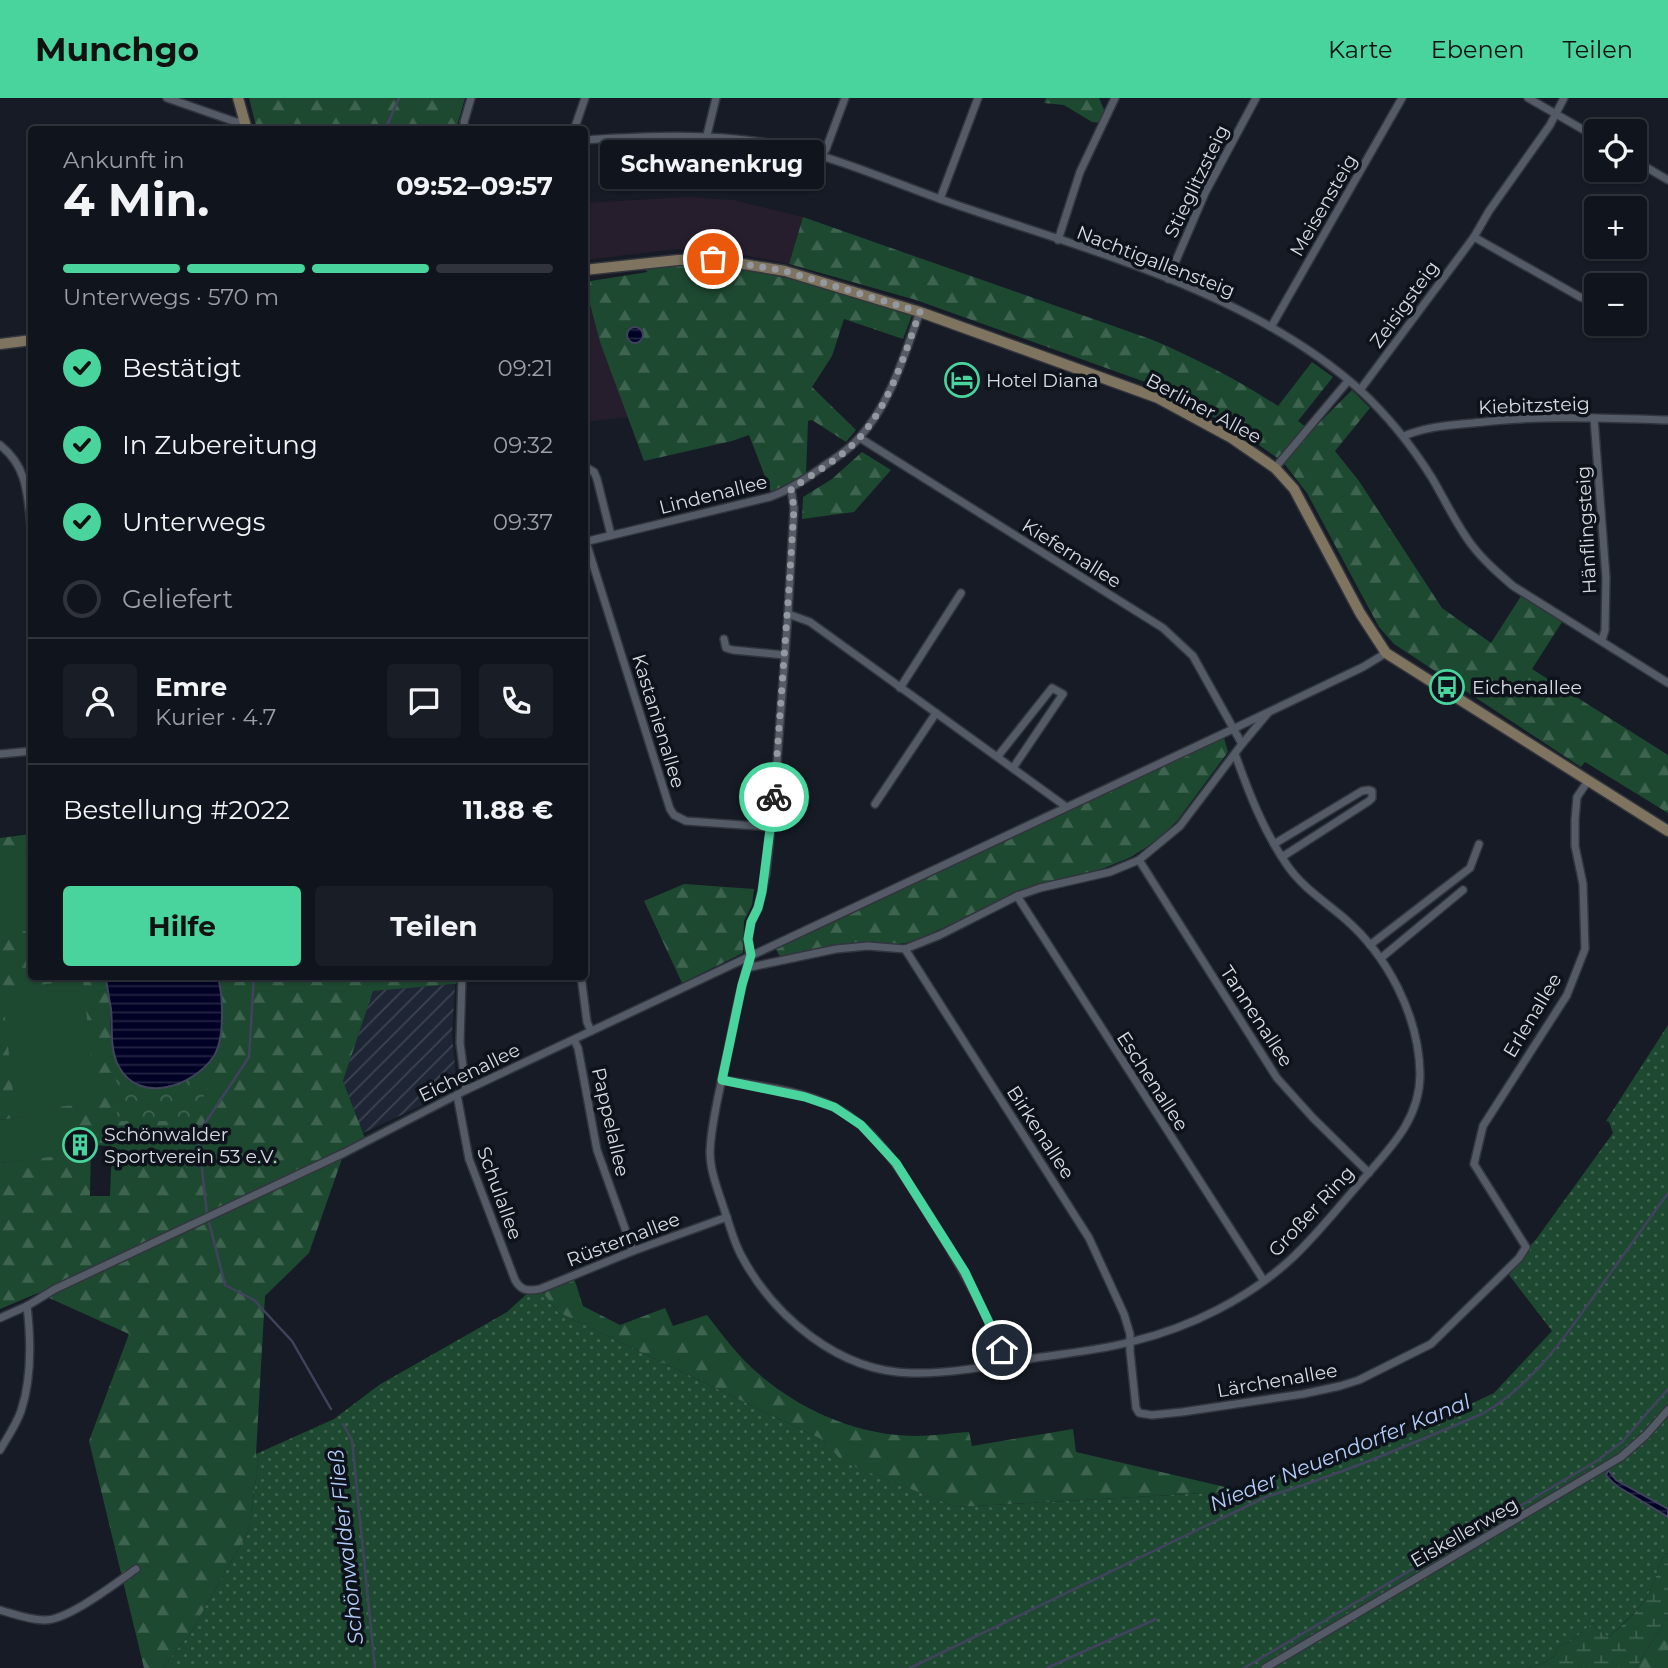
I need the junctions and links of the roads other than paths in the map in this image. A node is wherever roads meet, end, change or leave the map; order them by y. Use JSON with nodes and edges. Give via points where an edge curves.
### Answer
{"nodes":[{"id":1,"x":167,"y":98,"type":"edge"},
{"id":2,"x":238,"y":98,"type":"edge"},
{"id":3,"x":471,"y":98,"type":"edge"},
{"id":4,"x":585,"y":98,"type":"edge"},
{"id":5,"x":716,"y":98,"type":"edge"},
{"id":6,"x":845,"y":98,"type":"edge"},
{"id":7,"x":978,"y":98,"type":"edge"},
{"id":8,"x":1115,"y":98,"type":"edge"},
{"id":9,"x":1256,"y":98,"type":"edge"},
{"id":10,"x":1402,"y":98,"type":"edge"},
{"id":11,"x":1528,"y":98,"type":"edge"},
{"id":12,"x":1564,"y":98,"type":"edge"},
{"id":13,"x":1554,"y":114,"type":"junction"},
{"id":14,"x":246,"y":125,"type":"edge"},
{"id":15,"x":464,"y":126,"type":"edge"},
{"id":16,"x":575,"y":126,"type":"edge"},
{"id":17,"x":1584,"y":130,"type":"edge"},
{"id":18,"x":707,"y":135,"type":"junction"},
{"id":19,"x":588,"y":140,"type":"edge"},
{"id":20,"x":820,"y":157,"type":"junction"},
{"id":21,"x":1647,"y":168,"type":"edge"},
{"id":22,"x":1668,"y":180,"type":"edge"},
{"id":23,"x":940,"y":199,"type":"junction"},
{"id":24,"x":1474,"y":237,"type":"junction"},
{"id":25,"x":1058,"y":240,"type":"junction"},
{"id":26,"x":588,"y":270,"type":"edge"},
{"id":27,"x":1168,"y":279,"type":"junction"},
{"id":28,"x":1584,"y":298,"type":"edge"},
{"id":29,"x":920,"y":312,"type":"junction"},
{"id":30,"x":1271,"y":327,"type":"junction"},
{"id":31,"x":28,"y":341,"type":"edge"},
{"id":32,"x":0,"y":345,"type":"edge"},
{"id":33,"x":1348,"y":381,"type":"junction"},
{"id":34,"x":1360,"y":390,"type":"junction"},
{"id":35,"x":1594,"y":418,"type":"junction"},
{"id":36,"x":1668,"y":420,"type":"edge"},
{"id":37,"x":1404,"y":436,"type":"junction"},
{"id":38,"x":860,"y":438,"type":"junction"},
{"id":39,"x":0,"y":445,"type":"edge"},
{"id":40,"x":588,"y":468,"type":"edge"},
{"id":41,"x":1275,"y":468,"type":"junction"},
{"id":42,"x":791,"y":489,"type":"junction"},
{"id":43,"x":28,"y":507,"type":"edge"},
{"id":44,"x":611,"y":535,"type":"junction"},
{"id":45,"x":588,"y":541,"type":"edge"},
{"id":46,"x":588,"y":551,"type":"edge"},
{"id":47,"x":961,"y":593,"type":"dead end"},
{"id":48,"x":788,"y":614,"type":"junction"},
{"id":49,"x":724,"y":639,"type":"dead end"},
{"id":50,"x":1602,"y":640,"type":"junction"},
{"id":51,"x":1386,"y":653,"type":"junction"},
{"id":52,"x":785,"y":656,"type":"junction"},
{"id":53,"x":1668,"y":683,"type":"edge"},
{"id":54,"x":900,"y":688,"type":"junction"},
{"id":55,"x":1271,"y":710,"type":"junction"},
{"id":56,"x":936,"y":713,"type":"junction"},
{"id":57,"x":1233,"y":729,"type":"junction"},
{"id":58,"x":1242,"y":744,"type":"junction"},
{"id":59,"x":28,"y":751,"type":"edge"},
{"id":60,"x":0,"y":754,"type":"edge"},
{"id":61,"x":1235,"y":754,"type":"junction"},
{"id":62,"x":998,"y":756,"type":"junction"},
{"id":63,"x":1013,"y":768,"type":"junction"},
{"id":64,"x":1588,"y":781,"type":"junction"},
{"id":65,"x":875,"y":804,"type":"dead end"},
{"id":66,"x":1065,"y":806,"type":"junction"},
{"id":67,"x":771,"y":827,"type":"junction"},
{"id":68,"x":1668,"y":831,"type":"edge"},
{"id":69,"x":1274,"y":844,"type":"junction"},
{"id":70,"x":1479,"y":844,"type":"dead end"},
{"id":71,"x":1282,"y":857,"type":"junction"},
{"id":72,"x":1139,"y":860,"type":"junction"},
{"id":73,"x":1463,"y":890,"type":"dead end"},
{"id":74,"x":1017,"y":896,"type":"junction"},
{"id":75,"x":1370,"y":945,"type":"junction"},
{"id":76,"x":905,"y":949,"type":"junction"},
{"id":77,"x":751,"y":955,"type":"junction"},
{"id":78,"x":1381,"y":958,"type":"junction"},
{"id":79,"x":462,"y":980,"type":"edge"},
{"id":80,"x":582,"y":980,"type":"edge"},
{"id":81,"x":591,"y":1031,"type":"junction"},
{"id":82,"x":574,"y":1040,"type":"junction"},
{"id":83,"x":722,"y":1080,"type":"junction"},
{"id":84,"x":466,"y":1090,"type":"junction"},
{"id":85,"x":457,"y":1095,"type":"junction"},
{"id":86,"x":1369,"y":1173,"type":"junction"},
{"id":87,"x":727,"y":1217,"type":"junction"},
{"id":88,"x":1526,"y":1247,"type":"joint"},
{"id":89,"x":634,"y":1251,"type":"junction"},
{"id":90,"x":1264,"y":1281,"type":"junction"},
{"id":91,"x":530,"y":1291,"type":"joint"},
{"id":92,"x":27,"y":1306,"type":"junction"},
{"id":93,"x":0,"y":1318,"type":"edge"},
{"id":94,"x":1131,"y":1342,"type":"junction"},
{"id":95,"x":1007,"y":1363,"type":"junction"},
{"id":96,"x":1668,"y":1410,"type":"edge"},
{"id":97,"x":0,"y":1450,"type":"edge"},
{"id":98,"x":136,"y":1569,"type":"dead end"},
{"id":99,"x":0,"y":1610,"type":"edge"},
{"id":100,"x":1265,"y":1668,"type":"edge"}],
"edges":[{"from":1,"to":14,"type":"street"},
{"from":2,"to":14,"type":"main road"},
{"from":3,"to":15,"type":"street"},
{"from":4,"to":16,"type":"street"},
{"from":5,"to":18,"type":"street"},
{"from":6,"to":20,"type":"street"},
{"from":7,"to":23,"type":"street"},
{"from":8,"to":25,"type":"street","via":[[1080,172]]},
{"from":9,"to":27,"type":"street","name":"Stieglitzsteig","via":[[1210,183]]},
{"from":10,"to":30,"type":"street","name":"Meisensteig"},
{"from":11,"to":13,"type":"street"},
{"from":12,"to":13,"type":"street","name":"Zeisigsteig"},
{"from":13,"to":17,"type":"street"},
{"from":13,"to":24,"type":"street","name":"Zeisigsteig"},
{"from":18,"to":19,"type":"street","name":"Nachtigallensteig"},
{"from":18,"to":20,"type":"street","name":"Nachtigallensteig","via":[[773,144]]},
{"from":20,"to":23,"type":"street","name":"Nachtigallensteig"},
{"from":21,"to":22,"type":"street"},
{"from":23,"to":25,"type":"street","name":"Nachtigallensteig"},
{"from":24,"to":28,"type":"street"},
{"from":24,"to":34,"type":"street","name":"Zeisigsteig"},
{"from":25,"to":27,"type":"street","name":"Nachtigallensteig"},
{"from":26,"to":29,"type":"main road","name":"Berliner Allee","via":[[688,259],[739,262]]},
{"from":27,"to":30,"type":"street","name":"Nachtigallensteig"},
{"from":29,"to":38,"type":"street","name":"Lindenallee","via":[[891,388]]},
{"from":29,"to":41,"type":"main road","name":"Berliner Allee","via":[[1158,398]]},
{"from":30,"to":33,"type":"street","name":"Nachtigallensteig"},
{"from":31,"to":32,"type":"main road"},
{"from":33,"to":34,"type":"street","name":"Nachtigallensteig"},
{"from":33,"to":41,"type":"street"},
{"from":34,"to":37,"type":"street","name":"Nachtigallensteig"},
{"from":35,"to":36,"type":"street","name":"Kiebitzsteig"},
{"from":35,"to":37,"type":"street","name":"Kiebitzsteig","via":[[1495,420]]},
{"from":35,"to":50,"type":"street","name":"Hänflingsteig","via":[[1605,577]]},
{"from":37,"to":50,"type":"street","name":"Nachtigallensteig","via":[[1485,560],[1513,586]]},
{"from":38,"to":42,"type":"street","name":"Lindenallee"},
{"from":38,"to":57,"type":"street","name":"Kiefernallee","via":[[1163,628],[1193,656]]},
{"from":39,"to":43,"type":"street","via":[[23,473]]},
{"from":40,"to":44,"type":"street","via":[[597,479]]},
{"from":41,"to":51,"type":"main road","name":"Berliner Allee","via":[[1294,489]]},
{"from":42,"to":44,"type":"street","name":"Lindenallee"},
{"from":42,"to":48,"type":"street","name":"Großer Ring"},
{"from":44,"to":45,"type":"street","name":"Lindenallee"},
{"from":46,"to":67,"type":"street","name":"Kastanienallee","via":[[670,809],[686,821]]},
{"from":47,"to":54,"type":"street"},
{"from":48,"to":52,"type":"street","name":"Großer Ring"},
{"from":48,"to":54,"type":"street","via":[[810,622]]},
{"from":49,"to":52,"type":"street","via":[[726,648],[733,650]]},
{"from":50,"to":53,"type":"street","name":"Nachtigallensteig"},
{"from":51,"to":55,"type":"street","name":"Eichenallee"},
{"from":51,"to":64,"type":"main road","name":"Berliner Allee"},
{"from":52,"to":67,"type":"street","name":"Großer Ring"},
{"from":54,"to":56,"type":"street"},
{"from":55,"to":57,"type":"street","name":"Eichenallee"},
{"from":55,"to":58,"type":"street","name":"Eichenallee"},
{"from":56,"to":62,"type":"street"},
{"from":56,"to":65,"type":"street"},
{"from":57,"to":58,"type":"street"},
{"from":57,"to":66,"type":"street","name":"Eichenallee"},
{"from":58,"to":61,"type":"street","name":"Eichenallee"},
{"from":59,"to":60,"type":"street"},
{"from":61,"to":69,"type":"street","name":"Großer Ring","via":[[1255,812]]},
{"from":61,"to":72,"type":"street","name":"Eichenallee","via":[[1180,826]]},
{"from":62,"to":63,"type":"street"},
{"from":62,"to":63,"type":"street","via":[[1052,688],[1063,694]]},
{"from":63,"to":66,"type":"street"},
{"from":64,"to":68,"type":"main road","name":"Berliner Allee"},
{"from":64,"to":88,"type":"street","name":"Erlenallee","via":[[1577,797],[1575,820],[1585,949],[1567,995],[1483,1126],[1474,1164]]},
{"from":66,"to":77,"type":"street","name":"Eichenallee"},
{"from":67,"to":77,"type":"street","name":"Großer Ring","via":[[762,892],[748,939]]},
{"from":69,"to":71,"type":"street","name":"Großer Ring"},
{"from":69,"to":71,"type":"street","via":[[1362,791],[1372,791],[1369,801]]},
{"from":70,"to":75,"type":"street","via":[[1470,868]]},
{"from":71,"to":75,"type":"street","name":"Großer Ring","via":[[1311,892]]},
{"from":72,"to":74,"type":"street","name":"Eichenallee"},
{"from":72,"to":86,"type":"street","name":"Tannenallee","via":[[1277,1077]]},
{"from":73,"to":78,"type":"street"},
{"from":74,"to":76,"type":"street","name":"Eichenallee"},
{"from":74,"to":90,"type":"street","name":"Eschenallee"},
{"from":75,"to":78,"type":"street","name":"Großer Ring"},
{"from":76,"to":77,"type":"street","name":"Eichenallee","via":[[836,948],[751,967]]},
{"from":76,"to":94,"type":"street","name":"Birkenallee","via":[[1089,1238],[1124,1314]]},
{"from":77,"to":81,"type":"street","name":"Eichenallee"},
{"from":77,"to":83,"type":"street","name":"Großer Ring"},
{"from":78,"to":86,"type":"street","name":"Großer Ring","via":[[1408,1014],[1420,1076],[1405,1130]]},
{"from":79,"to":84,"type":"street","via":[[460,1043]]},
{"from":80,"to":81,"type":"street"},
{"from":81,"to":82,"type":"street","name":"Eichenallee"},
{"from":82,"to":84,"type":"street","name":"Eichenallee"},
{"from":82,"to":89,"type":"street","name":"Pappelallee","via":[[597,1150]]},
{"from":83,"to":87,"type":"street","name":"Großer Ring","via":[[710,1154]]},
{"from":83,"to":95,"type":"street","via":[[834,1107],[881,1145],[965,1272]]},
{"from":84,"to":85,"type":"street","name":"Eichenallee"},
{"from":85,"to":91,"type":"street","name":"Schulallee","via":[[469,1159],[518,1286]]},
{"from":85,"to":92,"type":"street","name":"Eichenallee"},
{"from":86,"to":90,"type":"street","name":"Großer Ring","via":[[1314,1236]]},
{"from":87,"to":89,"type":"street","name":"Rüsternallee"},
{"from":87,"to":95,"type":"street","name":"Großer Ring","via":[[740,1253],[769,1296],[811,1338],[846,1357],[876,1368],[911,1373]]},
{"from":88,"to":94,"type":"street","name":"Lärchenallee","via":[[1431,1344],[1340,1386],[1143,1415],[1136,1408]]},
{"from":89,"to":91,"type":"street","name":"Rüsternallee"},
{"from":90,"to":94,"type":"street","name":"Großer Ring","via":[[1187,1324]]},
{"from":92,"to":93,"type":"street","name":"Eichenallee"},
{"from":92,"to":97,"type":"street","via":[[27,1387]]},
{"from":94,"to":95,"type":"street","name":"Großer Ring"},
{"from":96,"to":100,"type":"street","name":"Eiskellerweg","via":[[1621,1457]]},
{"from":98,"to":99,"type":"street","via":[[55,1619],[31,1619]]}]}
